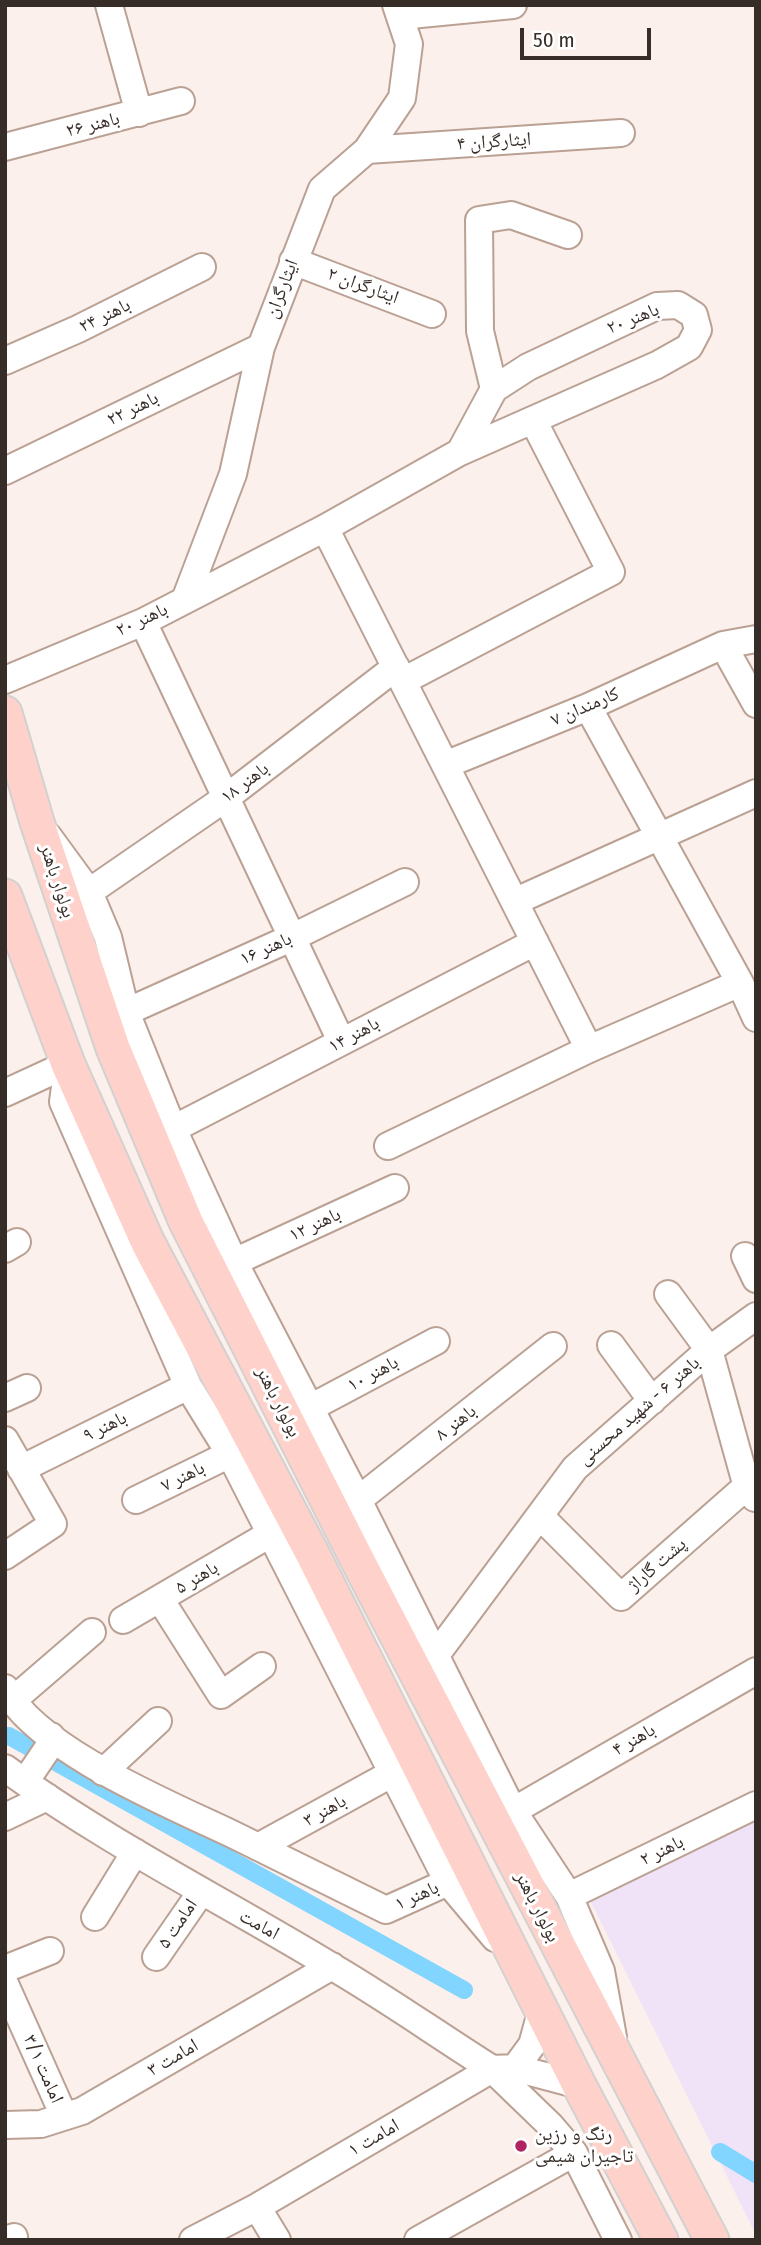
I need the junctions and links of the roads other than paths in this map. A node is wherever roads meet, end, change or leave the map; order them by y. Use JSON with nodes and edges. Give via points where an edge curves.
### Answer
{"nodes":[{"id":1,"x":109,"y":5,"type":"edge"},
{"id":2,"x":513,"y":5,"type":"edge"},
{"id":3,"x":398,"y":10,"type":"edge"},
{"id":4,"x":181,"y":101,"type":"dead end"},
{"id":5,"x":139,"y":113,"type":"junction"},
{"id":6,"x":621,"y":132,"type":"dead end"},
{"id":7,"x":5,"y":147,"type":"edge"},
{"id":8,"x":366,"y":150,"type":"junction"},
{"id":9,"x":568,"y":235,"type":"dead end"},
{"id":10,"x":293,"y":261,"type":"junction"},
{"id":11,"x":202,"y":267,"type":"dead end"},
{"id":12,"x":432,"y":314,"type":"dead end"},
{"id":13,"x":261,"y":346,"type":"junction"},
{"id":14,"x":5,"y":360,"type":"edge"},
{"id":15,"x":494,"y":389,"type":"junction"},
{"id":16,"x":534,"y":422,"type":"junction"},
{"id":17,"x":460,"y":452,"type":"junction"},
{"id":18,"x":5,"y":471,"type":"edge"},
{"id":19,"x":325,"y":528,"type":"junction"},
{"id":20,"x":185,"y":600,"type":"junction"},
{"id":21,"x":143,"y":622,"type":"junction"},
{"id":22,"x":756,"y":639,"type":"edge"},
{"id":23,"x":723,"y":645,"type":"junction"},
{"id":24,"x":400,"y":674,"type":"junction"},
{"id":25,"x":5,"y":680,"type":"edge"},
{"id":26,"x":756,"y":704,"type":"edge"},
{"id":27,"x":588,"y":708,"type":"junction"},
{"id":28,"x":5,"y":713,"type":"edge"},
{"id":29,"x":445,"y":765,"type":"junction"},
{"id":30,"x":756,"y":793,"type":"edge"},
{"id":31,"x":227,"y":797,"type":"junction"},
{"id":32,"x":37,"y":822,"type":"junction"},
{"id":33,"x":657,"y":837,"type":"junction"},
{"id":34,"x":405,"y":882,"type":"dead end"},
{"id":35,"x":89,"y":892,"type":"junction"},
{"id":36,"x":5,"y":895,"type":"edge"},
{"id":37,"x":516,"y":901,"type":"junction"},
{"id":38,"x":291,"y":938,"type":"junction"},
{"id":39,"x":535,"y":942,"type":"junction"},
{"id":40,"x":740,"y":983,"type":"junction"},
{"id":41,"x":126,"y":1012,"type":"junction"},
{"id":42,"x":756,"y":1018,"type":"edge"},
{"id":43,"x":341,"y":1041,"type":"junction"},
{"id":44,"x":589,"y":1049,"type":"junction"},
{"id":45,"x":68,"y":1064,"type":"junction"},
{"id":46,"x":5,"y":1093,"type":"edge"},
{"id":47,"x":173,"y":1129,"type":"junction"},
{"id":48,"x":388,"y":1146,"type":"dead end"},
{"id":49,"x":395,"y":1188,"type":"dead end"},
{"id":50,"x":138,"y":1248,"type":"junction"},
{"id":51,"x":234,"y":1262,"type":"junction"},
{"id":52,"x":668,"y":1294,"type":"dead end"},
{"id":53,"x":756,"y":1316,"type":"edge"},
{"id":54,"x":436,"y":1341,"type":"dead end"},
{"id":55,"x":611,"y":1345,"type":"dead end"},
{"id":56,"x":553,"y":1346,"type":"dead end"},
{"id":57,"x":709,"y":1350,"type":"junction"},
{"id":58,"x":188,"y":1386,"type":"junction"},
{"id":59,"x":652,"y":1401,"type":"junction"},
{"id":60,"x":310,"y":1408,"type":"junction"},
{"id":61,"x":5,"y":1440,"type":"edge"},
{"id":62,"x":230,"y":1454,"type":"junction"},
{"id":63,"x":15,"y":1468,"type":"edge"},
{"id":64,"x":753,"y":1488,"type":"edge"},
{"id":65,"x":136,"y":1500,"type":"dead end"},
{"id":66,"x":358,"y":1500,"type":"junction"},
{"id":67,"x":541,"y":1517,"type":"junction"},
{"id":68,"x":270,"y":1534,"type":"junction"},
{"id":69,"x":344,"y":1534,"type":"junction"},
{"id":70,"x":312,"y":1553,"type":"junction"},
{"id":71,"x":5,"y":1556,"type":"edge"},
{"id":72,"x":360,"y":1565,"type":"junction"},
{"id":73,"x":326,"y":1583,"type":"junction"},
{"id":74,"x":160,"y":1599,"type":"junction"},
{"id":75,"x":123,"y":1620,"type":"dead end"},
{"id":76,"x":92,"y":1632,"type":"dead end"},
{"id":77,"x":262,"y":1666,"type":"dead end"},
{"id":78,"x":434,"y":1668,"type":"junction"},
{"id":79,"x":756,"y":1671,"type":"edge"},
{"id":80,"x":9,"y":1695,"type":"edge"},
{"id":81,"x":158,"y":1721,"type":"dead end"},
{"id":82,"x":36,"y":1766,"type":"edge"},
{"id":83,"x":103,"y":1772,"type":"junction"},
{"id":84,"x":391,"y":1774,"type":"junction"},
{"id":85,"x":756,"y":1805,"type":"edge"},
{"id":86,"x":513,"y":1811,"type":"junction"},
{"id":87,"x":5,"y":1816,"type":"edge"},
{"id":88,"x":258,"y":1847,"type":"junction"},
{"id":89,"x":135,"y":1852,"type":"junction"},
{"id":90,"x":448,"y":1882,"type":"junction"},
{"id":91,"x":201,"y":1892,"type":"junction"},
{"id":92,"x":569,"y":1896,"type":"junction"},
{"id":93,"x":95,"y":1917,"type":"dead end"},
{"id":94,"x":50,"y":1951,"type":"dead end"},
{"id":95,"x":156,"y":1957,"type":"dead end"},
{"id":96,"x":517,"y":1964,"type":"junction"},
{"id":97,"x":332,"y":1966,"type":"junction"},
{"id":98,"x":5,"y":1969,"type":"edge"},
{"id":99,"x":5,"y":1984,"type":"edge"},
{"id":100,"x":542,"y":2009,"type":"junction"},
{"id":101,"x":617,"y":2063,"type":"junction"},
{"id":102,"x":504,"y":2068,"type":"junction"},
{"id":103,"x":579,"y":2085,"type":"junction"},
{"id":104,"x":64,"y":2116,"type":"junction"},
{"id":105,"x":5,"y":2125,"type":"edge"},
{"id":106,"x":574,"y":2153,"type":"junction"},
{"id":107,"x":257,"y":2207,"type":"junction"},
{"id":108,"x":193,"y":2240,"type":"edge"},
{"id":109,"x":277,"y":2240,"type":"edge"},
{"id":110,"x":418,"y":2240,"type":"edge"},
{"id":111,"x":618,"y":2240,"type":"edge"},
{"id":112,"x":661,"y":2240,"type":"edge"},
{"id":113,"x":712,"y":2240,"type":"edge"}],
"edges":[{"from":1,"to":5,"type":"street"},
{"from":2,"to":3,"type":"street"},
{"from":3,"to":8,"type":"street","name":"ایثارگران","via":[[409,44],[402,98]]},
{"from":4,"to":5,"type":"street","name":"باهنر ۲۶"},
{"from":5,"to":7,"type":"street","name":"باهنر ۲۶"},
{"from":6,"to":8,"type":"street","name":"ایثارگران ۴"},
{"from":8,"to":10,"type":"street","name":"ایثارگران","via":[[322,188]]},
{"from":9,"to":15,"type":"street","via":[[510,215],[479,220],[480,331]]},
{"from":10,"to":12,"type":"street","name":"ایثارگران ۲"},
{"from":10,"to":13,"type":"street","name":"ایثارگران"},
{"from":11,"to":14,"type":"street","name":"باهنر ۲۴"},
{"from":13,"to":18,"type":"street","name":"باهنر ۲۲"},
{"from":13,"to":20,"type":"street","name":"ایثارگران","via":[[233,474]]},
{"from":15,"to":16,"type":"street","name":"باهنر ۲۰","via":[[528,366],[657,306],[678,305],[694,315],[698,330],[689,347]]},
{"from":15,"to":17,"type":"street","name":"باهنر ۲۰"},
{"from":16,"to":17,"type":"street","name":"باهنر ۲۰"},
{"from":16,"to":24,"type":"street","name":"باهنر ۱۸","via":[[611,572]]},
{"from":17,"to":19,"type":"street","name":"باهنر ۲۰"},
{"from":19,"to":20,"type":"street","name":"باهنر ۲۰"},
{"from":19,"to":24,"type":"street"},
{"from":20,"to":21,"type":"street","name":"باهنر ۲۰"},
{"from":21,"to":25,"type":"street","name":"باهنر ۲۰"},
{"from":21,"to":31,"type":"street"},
{"from":22,"to":23,"type":"street","name":"کارمندان ۷"},
{"from":23,"to":26,"type":"street"},
{"from":23,"to":27,"type":"street","name":"کارمندان ۷"},
{"from":24,"to":29,"type":"street"},
{"from":24,"to":31,"type":"street","name":"باهنر ۱۸"},
{"from":27,"to":29,"type":"street","name":"کارمندان ۷"},
{"from":27,"to":33,"type":"street"},
{"from":28,"to":32,"type":"main road","name":"بولوار باهنر"},
{"from":29,"to":37,"type":"street"},
{"from":30,"to":33,"type":"street"},
{"from":31,"to":35,"type":"street","name":"باهنر ۱۸"},
{"from":31,"to":38,"type":"street"},
{"from":32,"to":35,"type":"street"},
{"from":32,"to":69,"type":"main road","name":"بولوار باهنر","via":[[113,1048],[186,1222]]},
{"from":33,"to":37,"type":"street"},
{"from":33,"to":40,"type":"street"},
{"from":34,"to":38,"type":"street","name":"باهنر ۱۶"},
{"from":35,"to":41,"type":"street","via":[[108,937]]},
{"from":36,"to":45,"type":"main road","name":"بولوار باهنر"},
{"from":37,"to":39,"type":"street"},
{"from":38,"to":41,"type":"street","name":"باهنر ۱۶"},
{"from":38,"to":43,"type":"street"},
{"from":39,"to":43,"type":"street","name":"باهنر ۱۴"},
{"from":39,"to":44,"type":"street"},
{"from":40,"to":42,"type":"street"},
{"from":40,"to":44,"type":"street"},
{"from":41,"to":47,"type":"street"},
{"from":43,"to":47,"type":"street","name":"باهنر ۱۴"},
{"from":44,"to":48,"type":"street"},
{"from":45,"to":46,"type":"street"},
{"from":45,"to":50,"type":"main road","name":"بولوار باهنر"},
{"from":47,"to":51,"type":"street"},
{"from":49,"to":51,"type":"street","name":"باهنر ۱۲"},
{"from":50,"to":58,"type":"street"},
{"from":50,"to":70,"type":"main road","name":"بولوار باهنر"},
{"from":51,"to":60,"type":"street"},
{"from":52,"to":57,"type":"street"},
{"from":53,"to":57,"type":"street","name":"باهنر ۶ - شهید محسنی"},
{"from":54,"to":60,"type":"street","name":"باهنر ۱۰"},
{"from":55,"to":59,"type":"street"},
{"from":56,"to":66,"type":"street","name":"باهنر ۸"},
{"from":57,"to":59,"type":"street","name":"باهنر ۶ - شهید محسنی"},
{"from":57,"to":64,"type":"street"},
{"from":58,"to":62,"type":"street"},
{"from":58,"to":63,"type":"street","name":"باهنر ۹"},
{"from":59,"to":67,"type":"street","name":"باهنر ۶ - شهید محسنی","via":[[575,1468]]},
{"from":60,"to":66,"type":"street"},
{"from":61,"to":63,"type":"street"},
{"from":62,"to":65,"type":"street","name":"باهنر ۷"},
{"from":62,"to":68,"type":"street"},
{"from":63,"to":71,"type":"street","via":[[53,1524]]},
{"from":64,"to":67,"type":"street","name":"پشت گاراژ","via":[[621,1597]]},
{"from":66,"to":78,"type":"street"},
{"from":67,"to":78,"type":"street","name":"باهنر ۶ - شهید محسنی"},
{"from":68,"to":74,"type":"street","name":"باهنر ۵"},
{"from":68,"to":84,"type":"street"},
{"from":69,"to":70,"type":"main road","via":[[331,1549]]},
{"from":69,"to":72,"type":"main road","name":"بولوار باهنر"},
{"from":70,"to":73,"type":"main road","name":"بولوار باهنر"},
{"from":72,"to":73,"type":"main road","via":[[340,1569]]},
{"from":72,"to":78,"type":"main road","name":"بولوار باهنر"},
{"from":73,"to":96,"type":"main road","name":"بولوار باهنر"},
{"from":74,"to":75,"type":"street","name":"باهنر ۵"},
{"from":74,"to":77,"type":"street","via":[[221,1695]]},
{"from":76,"to":80,"type":"street"},
{"from":78,"to":86,"type":"street"},
{"from":78,"to":101,"type":"main road","name":"بولوار باهنر"},
{"from":79,"to":86,"type":"street","name":"باهنر ۴"},
{"from":80,"to":82,"type":"street"},
{"from":81,"to":83,"type":"street"},
{"from":82,"to":83,"type":"street"},
{"from":82,"to":87,"type":"street"},
{"from":82,"to":89,"type":"street","name":"امامت"},
{"from":83,"to":88,"type":"street"},
{"from":84,"to":88,"type":"street","name":"باهنر ۳"},
{"from":84,"to":90,"type":"street"},
{"from":85,"to":92,"type":"street","name":"باهنر ۲"},
{"from":86,"to":92,"type":"street"},
{"from":88,"to":90,"type":"street","name":"باهنر ۱","via":[[386,1910]]},
{"from":89,"to":91,"type":"street","name":"امامت"},
{"from":89,"to":93,"type":"street"},
{"from":90,"to":96,"type":"street"},
{"from":91,"to":95,"type":"street","name":"امامت ۵"},
{"from":91,"to":97,"type":"street","name":"امامت"},
{"from":92,"to":101,"type":"street","via":[[601,1971]]},
{"from":94,"to":98,"type":"street"},
{"from":96,"to":100,"type":"main road","name":"بولوار باهنر"},
{"from":97,"to":102,"type":"street","name":"امامت"},
{"from":97,"to":104,"type":"street","name":"امامت ۳","via":[[82,2111]]},
{"from":99,"to":104,"type":"street","name":"امامت ۳/۱"},
{"from":100,"to":102,"type":"street","via":[[532,2045]]},
{"from":100,"to":103,"type":"main road","name":"بولوار باهنر"},
{"from":101,"to":113,"type":"main road","name":"بولوار باهنر"},
{"from":102,"to":103,"type":"street"},
{"from":102,"to":106,"type":"street"},
{"from":102,"to":107,"type":"street","name":"امامت ۱"},
{"from":103,"to":112,"type":"main road","name":"بولوار باهنر"},
{"from":104,"to":105,"type":"street","name":"امامت ۳","via":[[41,2124]]},
{"from":106,"to":110,"type":"street"},
{"from":106,"to":111,"type":"street"},
{"from":107,"to":108,"type":"street","name":"امامت ۱"},
{"from":107,"to":109,"type":"street"}]}
